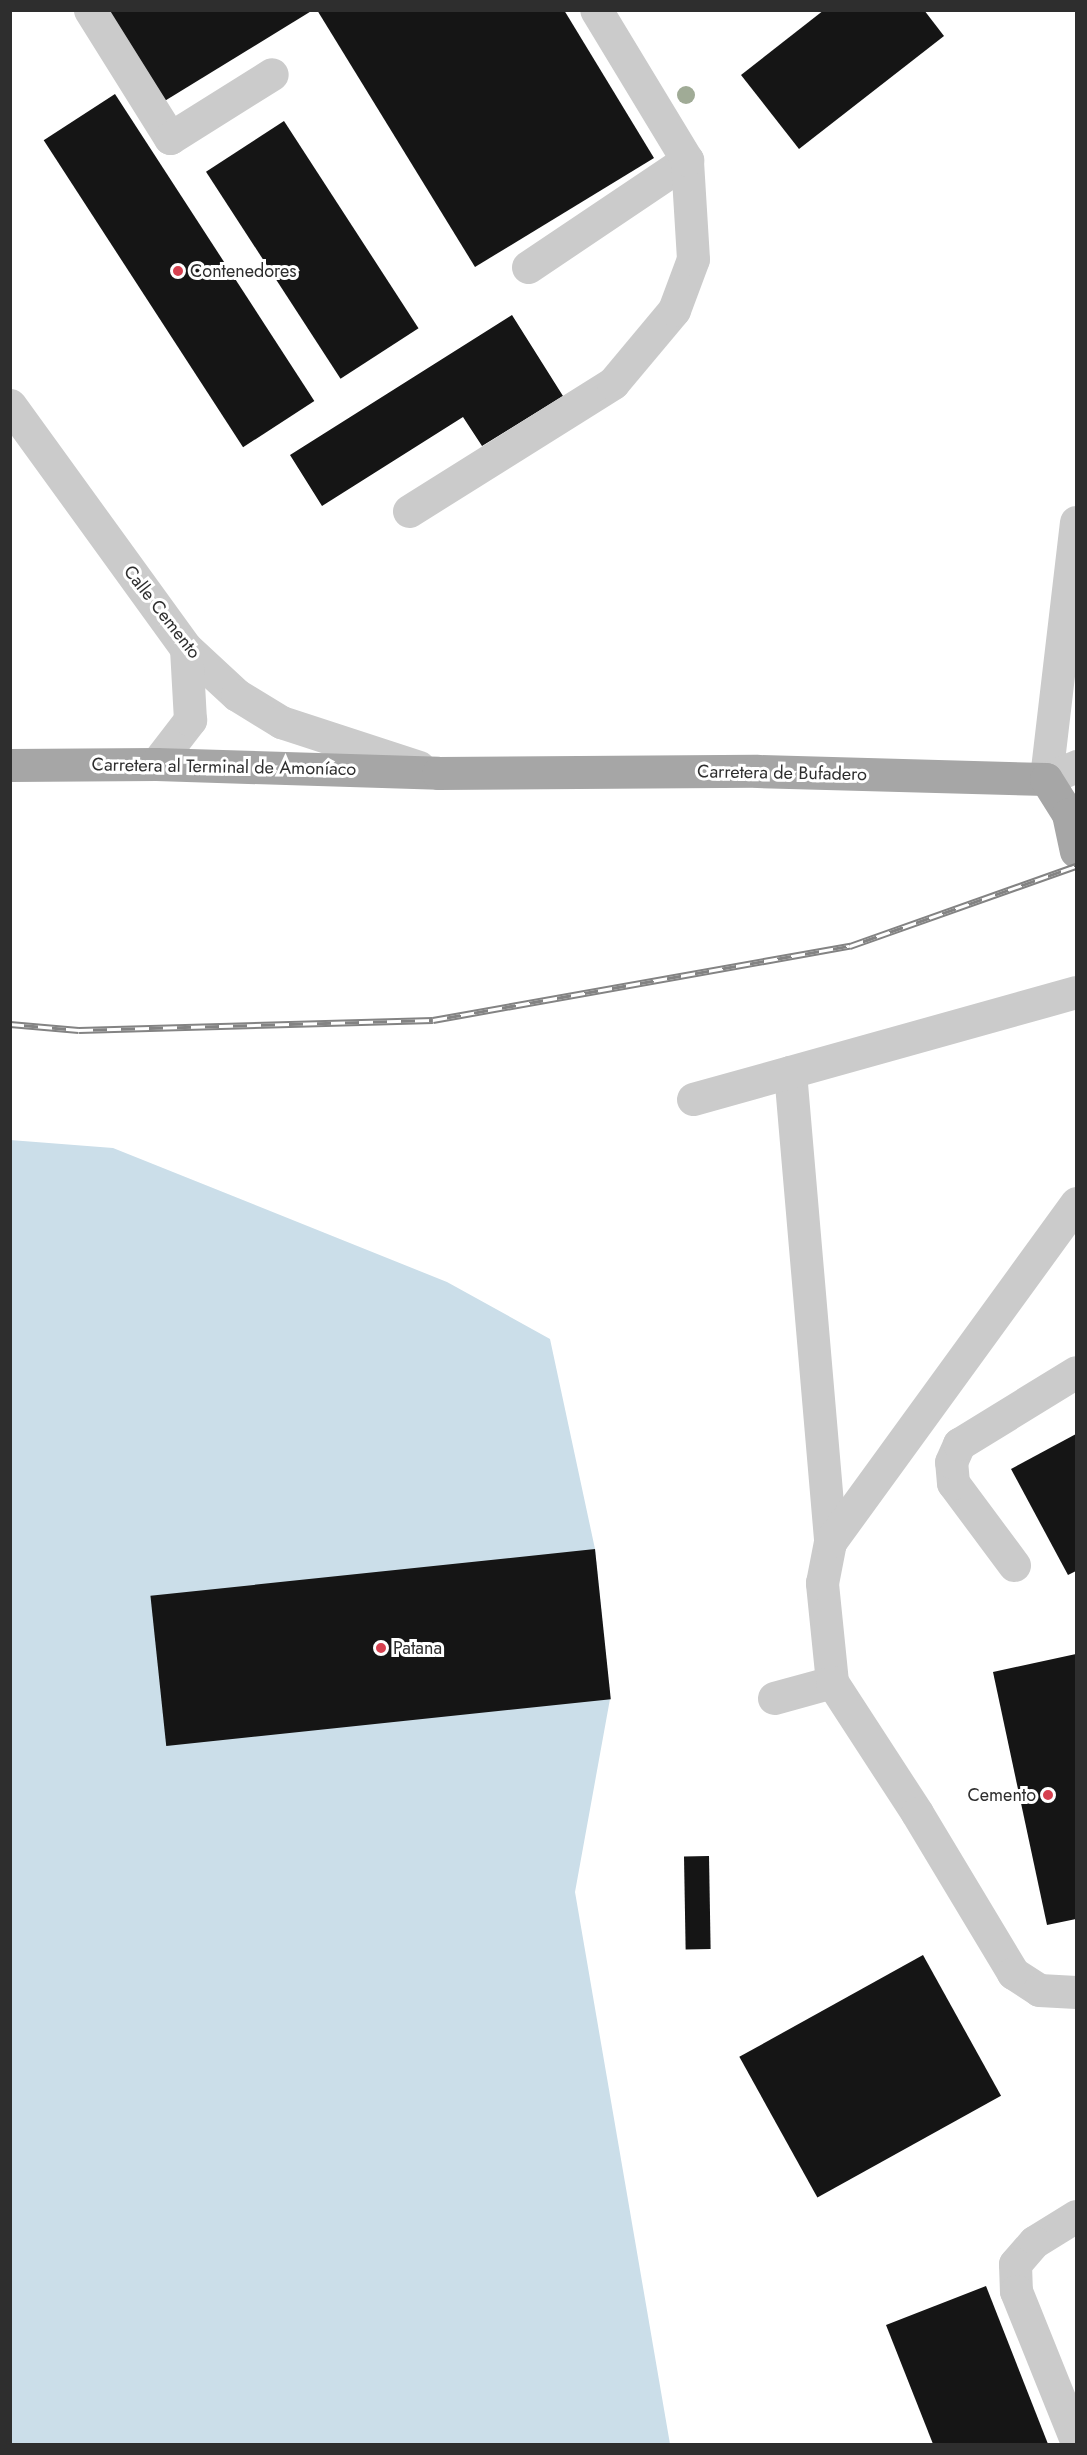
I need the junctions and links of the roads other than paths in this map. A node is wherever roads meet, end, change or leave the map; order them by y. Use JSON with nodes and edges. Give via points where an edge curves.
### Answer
{"nodes":[{"id":1,"x":90,"y":10,"type":"edge"},
{"id":2,"x":596,"y":10,"type":"edge"},
{"id":3,"x":272,"y":74,"type":"dead end"},
{"id":4,"x":687,"y":160,"type":"junction"},
{"id":5,"x":528,"y":267,"type":"dead end"},
{"id":6,"x":10,"y":405,"type":"edge"},
{"id":7,"x":409,"y":511,"type":"dead end"},
{"id":8,"x":1077,"y":522,"type":"edge"},
{"id":9,"x":186,"y":648,"type":"junction"},
{"id":10,"x":156,"y":764,"type":"junction"},
{"id":11,"x":10,"y":765,"type":"edge"},
{"id":12,"x":1077,"y":766,"type":"edge"},
{"id":13,"x":438,"y":773,"type":"junction"},
{"id":14,"x":1046,"y":779,"type":"junction"},
{"id":15,"x":1077,"y":851,"type":"edge"},
{"id":16,"x":1077,"y":992,"type":"edge"},
{"id":17,"x":790,"y":1072,"type":"junction"},
{"id":18,"x":693,"y":1099,"type":"dead end"},
{"id":19,"x":1077,"y":1203,"type":"edge"},
{"id":20,"x":1077,"y":1372,"type":"edge"},
{"id":21,"x":830,"y":1542,"type":"junction"},
{"id":22,"x":1014,"y":1565,"type":"dead end"},
{"id":23,"x":832,"y":1682,"type":"junction"},
{"id":24,"x":774,"y":1698,"type":"dead end"},
{"id":25,"x":1077,"y":1992,"type":"edge"},
{"id":26,"x":1077,"y":2216,"type":"edge"},
{"id":27,"x":1077,"y":2440,"type":"edge"}],
"edges":[{"from":1,"to":3,"type":"street","via":[[170,138]]},
{"from":2,"to":4,"type":"street"},
{"from":4,"to":5,"type":"street"},
{"from":4,"to":7,"type":"street","via":[[693,259],[674,310],[613,383]]},
{"from":6,"to":9,"type":"street","name":"Calle Cemento"},
{"from":8,"to":14,"type":"street"},
{"from":9,"to":10,"type":"street","via":[[190,720]]},
{"from":9,"to":13,"type":"street","name":"Calle Cemento","via":[[237,695],[281,722]]},
{"from":10,"to":11,"type":"main road","name":"Carretera al Terminal de Amoníaco"},
{"from":10,"to":13,"type":"main road","name":"Carretera al Terminal de Amoníaco"},
{"from":12,"to":14,"type":"street"},
{"from":13,"to":14,"type":"main road","name":"Carretera de Bufadero","via":[[757,771]]},
{"from":14,"to":15,"type":"main road","via":[[1068,814]]},
{"from":16,"to":17,"type":"street"},
{"from":17,"to":18,"type":"street"},
{"from":17,"to":21,"type":"street"},
{"from":19,"to":21,"type":"street"},
{"from":20,"to":22,"type":"street","via":[[959,1444],[951,1462],[953,1483]]},
{"from":21,"to":23,"type":"street","via":[[822,1583]]},
{"from":23,"to":24,"type":"street"},
{"from":23,"to":25,"type":"street","via":[[917,1813],[1012,1973],[1039,1990]]},
{"from":26,"to":27,"type":"street","via":[[1034,2242],[1015,2264],[1016,2291]]}]}
